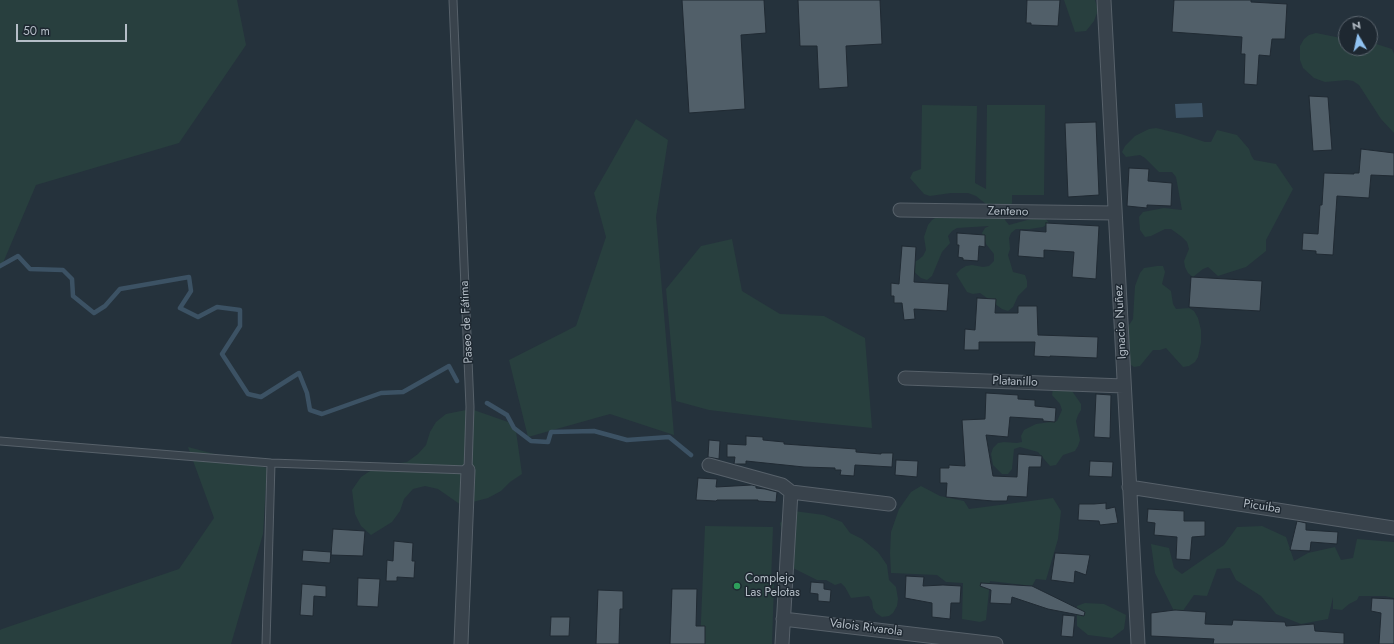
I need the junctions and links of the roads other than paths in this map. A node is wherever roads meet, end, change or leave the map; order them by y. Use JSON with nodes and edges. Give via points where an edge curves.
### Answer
{"nodes":[{"id":1,"x":453,"y":0,"type":"edge"},
{"id":2,"x":1104,"y":0,"type":"edge"},
{"id":3,"x":900,"y":210,"type":"dead end"},
{"id":4,"x":1115,"y":214,"type":"junction"},
{"id":5,"x":905,"y":378,"type":"dead end"},
{"id":6,"x":1124,"y":386,"type":"junction"},
{"id":7,"x":0,"y":441,"type":"edge"},
{"id":8,"x":271,"y":463,"type":"junction"},
{"id":9,"x":709,"y":465,"type":"dead end"},
{"id":10,"x":468,"y":470,"type":"junction"},
{"id":11,"x":1129,"y":487,"type":"junction"},
{"id":12,"x":791,"y":492,"type":"junction"},
{"id":13,"x":889,"y":504,"type":"dead end"},
{"id":14,"x":1394,"y":528,"type":"edge"},
{"id":15,"x":783,"y":618,"type":"junction"},
{"id":16,"x":266,"y":644,"type":"edge"},
{"id":17,"x":461,"y":644,"type":"edge"},
{"id":18,"x":782,"y":644,"type":"edge"},
{"id":19,"x":996,"y":644,"type":"edge"},
{"id":20,"x":1138,"y":644,"type":"edge"}],
"edges":[{"from":1,"to":10,"type":"lane","name":"Paseo de Fátima","via":[[470,407]]},
{"from":2,"to":4,"type":"street","name":"Ignacio Nuñez"},
{"from":3,"to":4,"type":"street","name":"Zenteno"},
{"from":4,"to":6,"type":"street","name":"Ignacio Nuñez"},
{"from":5,"to":6,"type":"street","name":"Platanillo"},
{"from":6,"to":11,"type":"street","name":"Ignacio Nuñez"},
{"from":7,"to":8,"type":"lane"},
{"from":8,"to":10,"type":"lane"},
{"from":8,"to":16,"type":"lane"},
{"from":9,"to":12,"type":"street","via":[[782,485]]},
{"from":10,"to":17,"type":"street","name":"Paseo de Fátima"},
{"from":11,"to":14,"type":"street","name":"Picuiba"},
{"from":11,"to":20,"type":"street","name":"Ignacio Nuñez"},
{"from":12,"to":13,"type":"street"},
{"from":12,"to":15,"type":"street"},
{"from":15,"to":18,"type":"street"},
{"from":15,"to":19,"type":"street","name":"Valois Rivarola"}]}
